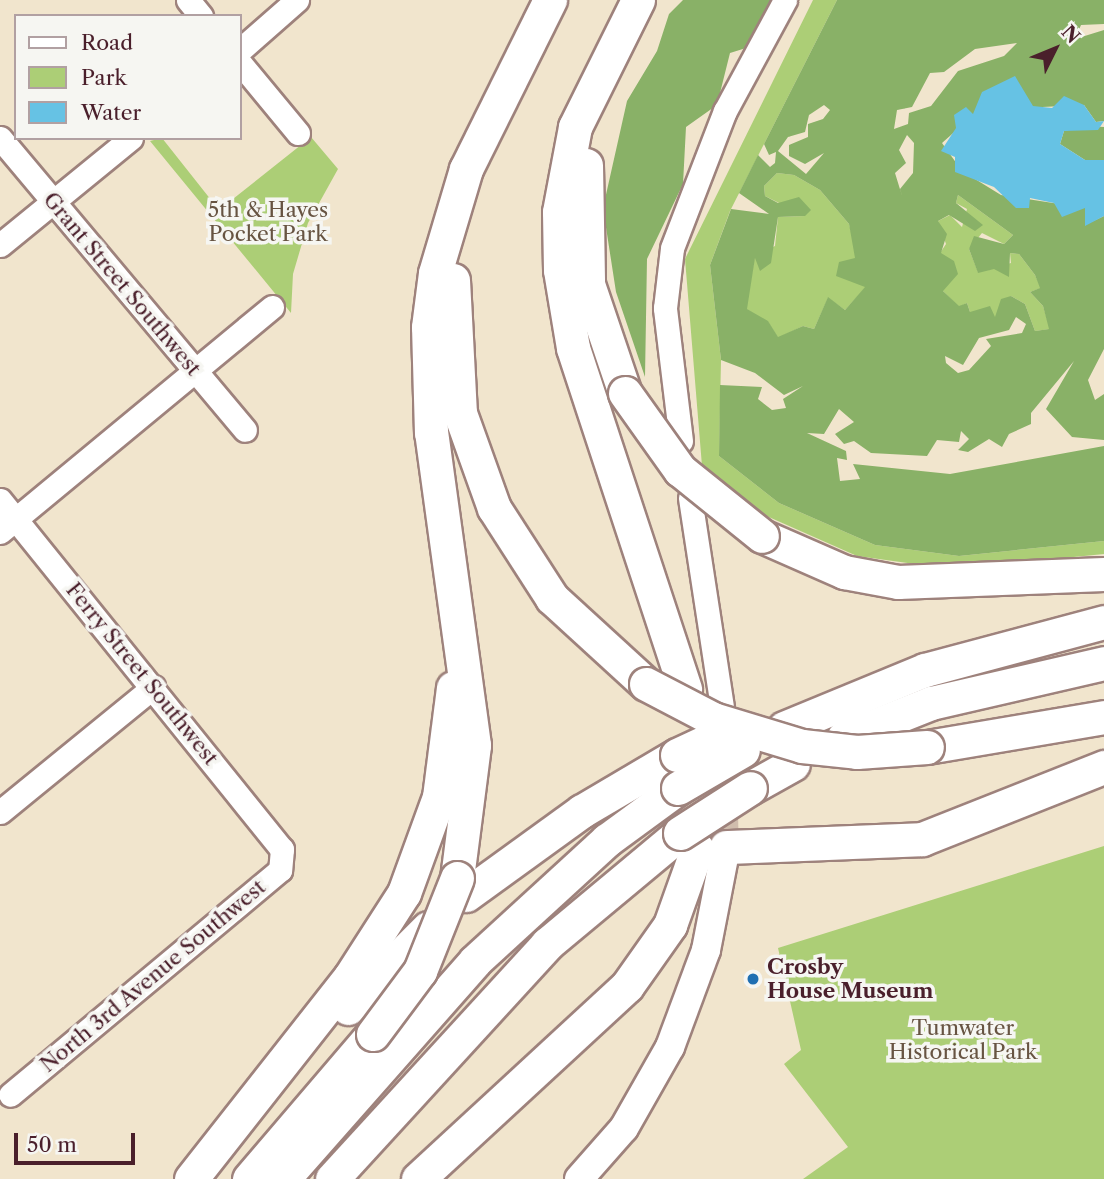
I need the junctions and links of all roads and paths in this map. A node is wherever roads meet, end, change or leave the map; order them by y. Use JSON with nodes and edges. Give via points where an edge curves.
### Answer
{"nodes":[{"id":1,"x":188,"y":0,"type":"edge"},
{"id":2,"x":298,"y":0,"type":"edge"},
{"id":3,"x":638,"y":0,"type":"edge"},
{"id":4,"x":785,"y":0,"type":"edge"},
{"id":5,"x":199,"y":14,"type":"edge"},
{"id":6,"x":543,"y":15,"type":"edge"},
{"id":7,"x":242,"y":48,"type":"edge"},
{"id":8,"x":242,"y":65,"type":"edge"},
{"id":9,"x":604,"y":73,"type":"junction"},
{"id":10,"x":298,"y":133,"type":"dead end"},
{"id":11,"x":0,"y":138,"type":"edge"},
{"id":12,"x":129,"y":140,"type":"edge"},
{"id":13,"x":53,"y":201,"type":"junction"},
{"id":14,"x":0,"y":245,"type":"edge"},
{"id":15,"x":272,"y":307,"type":"dead end"},
{"id":16,"x":193,"y":370,"type":"junction"},
{"id":17,"x":245,"y":430,"type":"dead end"},
{"id":18,"x":681,"y":441,"type":"dead end"},
{"id":19,"x":690,"y":498,"type":"dead end"},
{"id":20,"x":0,"y":500,"type":"edge"},
{"id":21,"x":8,"y":526,"type":"edge"},
{"id":22,"x":448,"y":560,"type":"junction"},
{"id":23,"x":1104,"y":574,"type":"edge"},
{"id":24,"x":1104,"y":622,"type":"edge"},
{"id":25,"x":1104,"y":663,"type":"edge"},
{"id":26,"x":153,"y":687,"type":"junction"},
{"id":27,"x":685,"y":689,"type":"dead end"},
{"id":28,"x":1104,"y":717,"type":"edge"},
{"id":29,"x":700,"y":734,"type":"joint"},
{"id":30,"x":843,"y":737,"type":"dead end"},
{"id":31,"x":793,"y":764,"type":"dead end"},
{"id":32,"x":1104,"y":767,"type":"edge"},
{"id":33,"x":0,"y":812,"type":"edge"},
{"id":34,"x":707,"y":841,"type":"junction"},
{"id":35,"x":282,"y":849,"type":"joint"},
{"id":36,"x":461,"y":886,"type":"junction"},
{"id":37,"x":428,"y":928,"type":"dead end"},
{"id":38,"x":508,"y":1093,"type":"junction"},
{"id":39,"x":10,"y":1095,"type":"dead end"},
{"id":40,"x":191,"y":1179,"type":"edge"},
{"id":41,"x":209,"y":1179,"type":"edge"},
{"id":42,"x":249,"y":1179,"type":"edge"},
{"id":43,"x":283,"y":1179,"type":"edge"},
{"id":44,"x":332,"y":1179,"type":"edge"},
{"id":45,"x":405,"y":1179,"type":"edge"},
{"id":46,"x":418,"y":1179,"type":"edge"},
{"id":47,"x":579,"y":1179,"type":"edge"}],
"edges":[{"from":1,"to":5,"type":"street"},
{"from":2,"to":7,"type":"street"},
{"from":3,"to":9,"type":"highway"},
{"from":4,"to":18,"type":"street","via":[[720,122],[672,248],[665,308]]},
{"from":6,"to":22,"type":"highway","via":[[471,156],[435,273],[426,380]]},
{"from":6,"to":28,"type":"highway","bridge":true,"via":[[459,238],[451,334],[460,413],[494,508],[535,577],[578,626],[646,684],[713,719],[802,746],[857,752],[927,747]]},
{"from":8,"to":10,"type":"street"},
{"from":9,"to":23,"type":"highway","bridge":true,"via":[[585,171],[582,242],[594,312],[625,393],[680,470],[762,536],[844,572],[898,582]]},
{"from":9,"to":27,"type":"highway","via":[[575,127],[563,182],[559,241],[565,309]]},
{"from":11,"to":13,"type":"street","name":"Grant Street Southwest"},
{"from":12,"to":13,"type":"street"},
{"from":13,"to":14,"type":"street"},
{"from":13,"to":16,"type":"street","name":"Grant Street Southwest"},
{"from":15,"to":16,"type":"street"},
{"from":16,"to":17,"type":"street","name":"Grant Street Southwest"},
{"from":16,"to":21,"type":"street"},
{"from":19,"to":29,"type":"street","via":[[716,666]]},
{"from":20,"to":21,"type":"street","name":"Ferry Street Southwest"},
{"from":21,"to":26,"type":"street","name":"Ferry Street Southwest"},
{"from":22,"to":36,"type":"highway","via":[[474,745]]},
{"from":22,"to":40,"type":"highway","via":[[449,747],[424,846],[379,937]]},
{"from":24,"to":43,"type":"highway","bridge":true,"via":[[1024,639],[895,681],[760,733],[678,788],[607,840],[475,961]]},
{"from":25,"to":30,"type":"highway","via":[[931,703]]},
{"from":26,"to":33,"type":"street"},
{"from":26,"to":35,"type":"street","name":"Ferry Street Southwest"},
{"from":29,"to":36,"type":"highway"},
{"from":31,"to":34,"type":"highway","bridge":true,"via":[[750,788]]},
{"from":32,"to":34,"type":"highway","via":[[922,839]]},
{"from":34,"to":38,"type":"highway","via":[[670,925],[641,969]]},
{"from":34,"to":44,"type":"highway","via":[[547,944]]},
{"from":34,"to":47,"type":"main road","via":[[706,950],[670,1047],[624,1128]]},
{"from":35,"to":39,"type":"street","name":"North 3rd Avenue Southwest","via":[[280,870]]},
{"from":36,"to":42,"type":"highway","bridge":true,"via":[[420,971],[373,1034]]},
{"from":37,"to":41,"type":"highway","via":[[351,1005]]},
{"from":38,"to":45,"type":"highway"},
{"from":38,"to":46,"type":"highway"}]}
